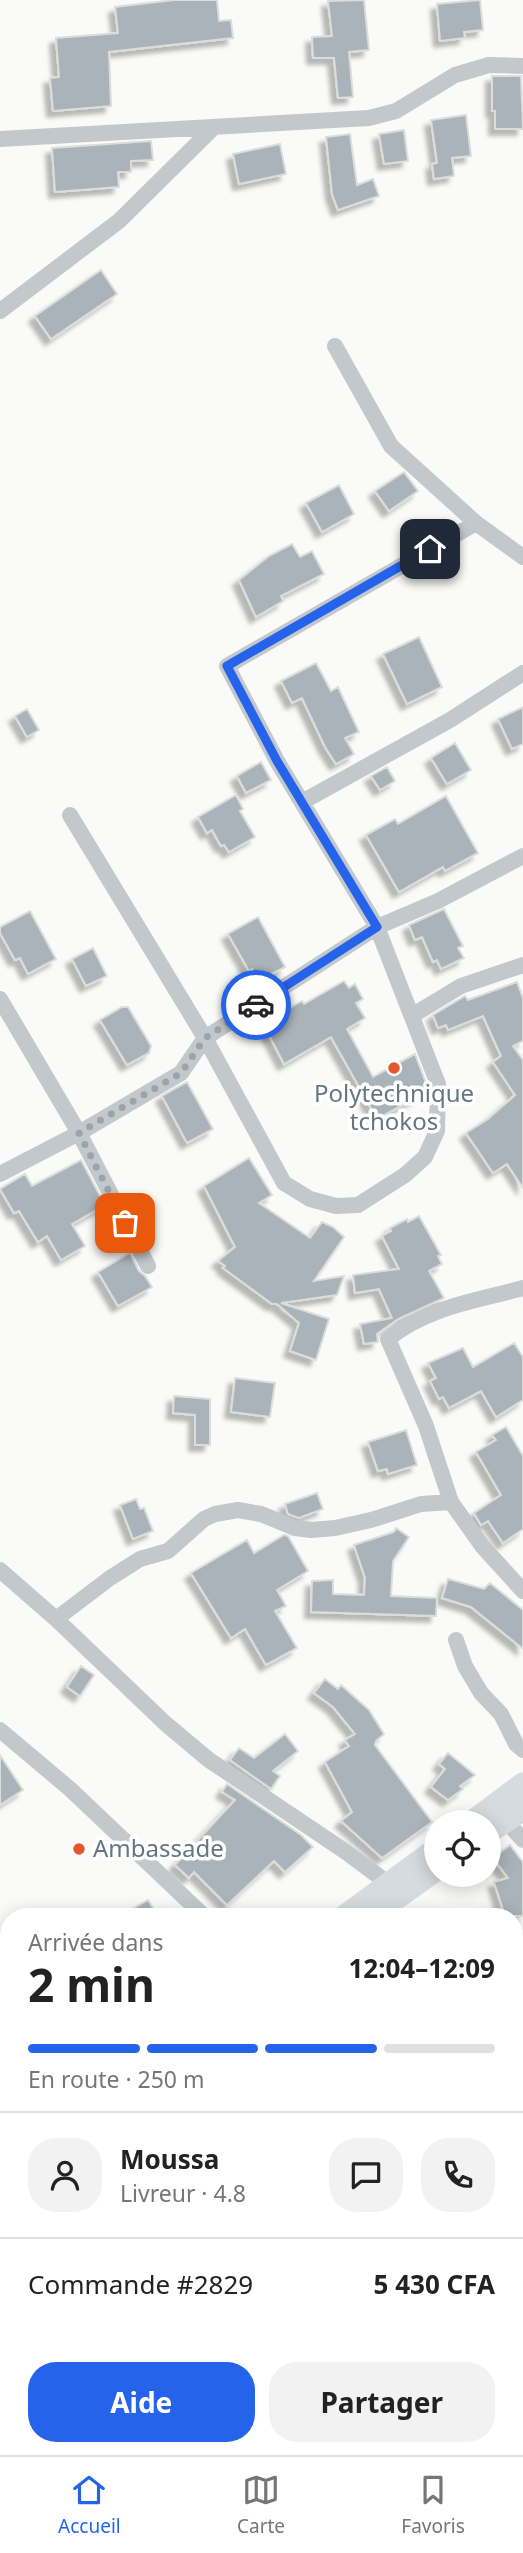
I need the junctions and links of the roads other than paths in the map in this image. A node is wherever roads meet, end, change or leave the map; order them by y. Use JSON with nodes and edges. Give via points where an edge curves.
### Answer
{"nodes":[{"id":1,"x":523,"y":66,"type":"edge"},
{"id":2,"x":212,"y":129,"type":"junction"},
{"id":3,"x":0,"y":139,"type":"edge"},
{"id":4,"x":0,"y":312,"type":"edge"},
{"id":5,"x":335,"y":346,"type":"dead end"},
{"id":6,"x":475,"y":523,"type":"junction"},
{"id":7,"x":523,"y":557,"type":"edge"},
{"id":8,"x":523,"y":673,"type":"edge"},
{"id":9,"x":302,"y":802,"type":"junction"},
{"id":10,"x":70,"y":815,"type":"dead end"},
{"id":11,"x":523,"y":856,"type":"edge"},
{"id":12,"x":377,"y":927,"type":"junction"},
{"id":13,"x":523,"y":965,"type":"edge"},
{"id":14,"x":0,"y":999,"type":"edge"},
{"id":15,"x":412,"y":1015,"type":"junction"},
{"id":16,"x":205,"y":1038,"type":"junction"},
{"id":17,"x":79,"y":1133,"type":"junction"},
{"id":18,"x":0,"y":1174,"type":"edge"},
{"id":19,"x":148,"y":1266,"type":"dead end"},
{"id":20,"x":523,"y":1288,"type":"edge"},
{"id":21,"x":451,"y":1502,"type":"junction"},
{"id":22,"x":0,"y":1570,"type":"edge"},
{"id":23,"x":523,"y":1591,"type":"edge"},
{"id":24,"x":56,"y":1619,"type":"junction"},
{"id":25,"x":456,"y":1640,"type":"dead end"},
{"id":26,"x":0,"y":1730,"type":"edge"},
{"id":27,"x":523,"y":1750,"type":"edge"},
{"id":28,"x":523,"y":1784,"type":"edge"},
{"id":29,"x":488,"y":1810,"type":"edge"},
{"id":30,"x":506,"y":1821,"type":"edge"},
{"id":31,"x":523,"y":1840,"type":"edge"},
{"id":32,"x":424,"y":1858,"type":"edge"},
{"id":33,"x":424,"y":1878,"type":"edge"},
{"id":34,"x":389,"y":1884,"type":"junction"},
{"id":35,"x":195,"y":1908,"type":"edge"},
{"id":36,"x":356,"y":1908,"type":"edge"},
{"id":37,"x":381,"y":1908,"type":"edge"}],
"edges":[{"from":1,"to":2,"type":"street","via":[[489,65],[455,75],[396,111],[369,118]]},
{"from":2,"to":3,"type":"street"},
{"from":2,"to":4,"type":"street","via":[[119,221]]},
{"from":5,"to":6,"type":"street","via":[[391,446]]},
{"from":6,"to":7,"type":"street"},
{"from":6,"to":9,"type":"street","via":[[227,666]]},
{"from":8,"to":9,"type":"street","via":[[450,720]]},
{"from":9,"to":12,"type":"street"},
{"from":10,"to":16,"type":"street"},
{"from":11,"to":12,"type":"street"},
{"from":12,"to":15,"type":"street"},
{"from":12,"to":16,"type":"street"},
{"from":13,"to":15,"type":"street","via":[[461,986]]},
{"from":14,"to":17,"type":"street"},
{"from":15,"to":16,"type":"street","via":[[438,1084],[437,1132],[425,1157],[358,1205],[336,1206],[310,1199],[284,1183]]},
{"from":16,"to":17,"type":"street","via":[[181,1073]]},
{"from":17,"to":18,"type":"street"},
{"from":17,"to":19,"type":"street"},
{"from":20,"to":21,"type":"street","via":[[450,1306],[404,1326],[388,1339],[426,1426]]},
{"from":21,"to":23,"type":"street"},
{"from":21,"to":24,"type":"street","via":[[421,1504],[371,1520],[311,1530],[238,1510],[215,1514],[168,1551],[140,1559]]},
{"from":22,"to":24,"type":"street"},
{"from":24,"to":34,"type":"street","via":[[209,1760]]},
{"from":25,"to":27,"type":"street","via":[[465,1666]]},
{"from":26,"to":35,"type":"street"},
{"from":28,"to":29,"type":"main road"},
{"from":30,"to":31,"type":"street"},
{"from":32,"to":34,"type":"main road"},
{"from":33,"to":37,"type":"main road"},
{"from":34,"to":36,"type":"main road"}]}
